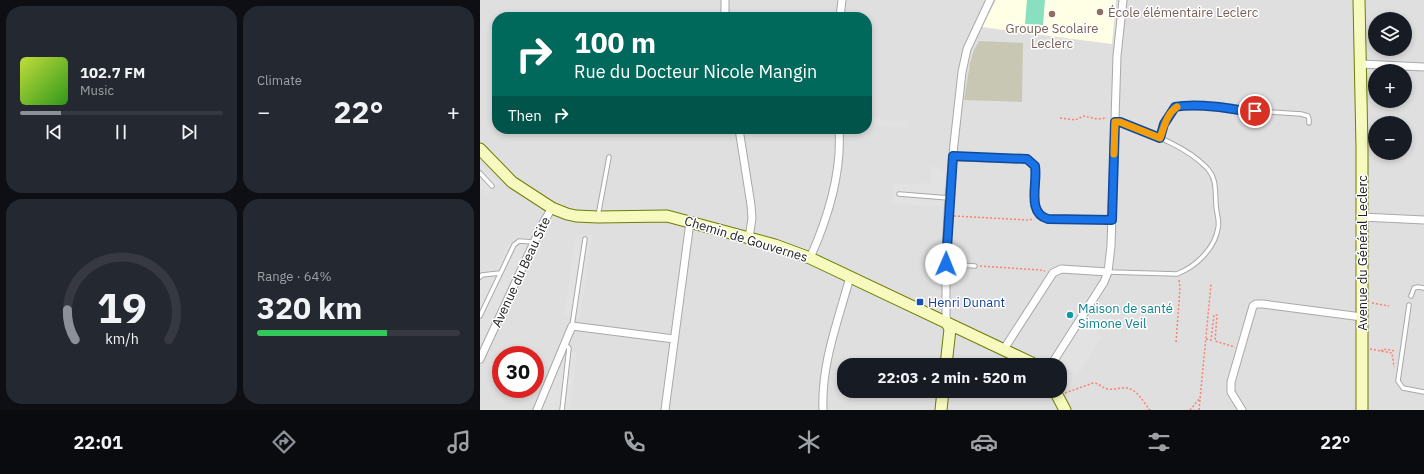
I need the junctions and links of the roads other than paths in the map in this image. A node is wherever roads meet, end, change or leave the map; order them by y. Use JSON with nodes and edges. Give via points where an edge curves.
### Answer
{"nodes":[{"id":1,"x":725,"y":0,"type":"edge"},
{"id":2,"x":842,"y":0,"type":"edge"},
{"id":3,"x":990,"y":0,"type":"edge"},
{"id":4,"x":1122,"y":0,"type":"edge"},
{"id":5,"x":1359,"y":0,"type":"edge"},
{"id":6,"x":724,"y":12,"type":"edge"},
{"id":7,"x":841,"y":12,"type":"edge"},
{"id":8,"x":1361,"y":64,"type":"junction"},
{"id":9,"x":1424,"y":67,"type":"edge"},
{"id":10,"x":1115,"y":120,"type":"junction"},
{"id":11,"x":1309,"y":123,"type":"dead end"},
{"id":12,"x":740,"y":134,"type":"edge"},
{"id":13,"x":839,"y":134,"type":"edge"},
{"id":14,"x":1160,"y":138,"type":"junction"},
{"id":15,"x":480,"y":149,"type":"edge"},
{"id":16,"x":953,"y":156,"type":"junction"},
{"id":17,"x":609,"y":157,"type":"dead end"},
{"id":18,"x":480,"y":173,"type":"edge"},
{"id":19,"x":492,"y":186,"type":"dead end"},
{"id":20,"x":899,"y":194,"type":"dead end"},
{"id":21,"x":949,"y":198,"type":"junction"},
{"id":22,"x":552,"y":208,"type":"junction"},
{"id":23,"x":598,"y":217,"type":"junction"},
{"id":24,"x":1362,"y":217,"type":"junction"},
{"id":25,"x":1112,"y":220,"type":"junction"},
{"id":26,"x":1424,"y":220,"type":"edge"},
{"id":27,"x":690,"y":222,"type":"junction"},
{"id":28,"x":749,"y":238,"type":"junction"},
{"id":29,"x":585,"y":239,"type":"dead end"},
{"id":30,"x":534,"y":242,"type":"junction"},
{"id":31,"x":810,"y":258,"type":"junction"},
{"id":32,"x":946,"y":264,"type":"junction"},
{"id":33,"x":975,"y":266,"type":"road end"},
{"id":34,"x":1108,"y":272,"type":"junction"},
{"id":35,"x":500,"y":273,"type":"junction"},
{"id":36,"x":480,"y":277,"type":"edge"},
{"id":37,"x":850,"y":277,"type":"junction"},
{"id":38,"x":1424,"y":288,"type":"edge"},
{"id":39,"x":1410,"y":296,"type":"dead end"},
{"id":40,"x":1409,"y":306,"type":"dead end"},
{"id":41,"x":480,"y":316,"type":"edge"},
{"id":42,"x":1362,"y":317,"type":"junction"},
{"id":43,"x":947,"y":323,"type":"junction"},
{"id":44,"x":572,"y":326,"type":"junction"},
{"id":45,"x":674,"y":339,"type":"junction"},
{"id":46,"x":565,"y":344,"type":"junction"},
{"id":47,"x":483,"y":346,"type":"edge"},
{"id":48,"x":1004,"y":349,"type":"junction"},
{"id":49,"x":947,"y":358,"type":"edge"},
{"id":50,"x":1022,"y":358,"type":"edge"},
{"id":51,"x":1055,"y":358,"type":"edge"},
{"id":52,"x":480,"y":359,"type":"edge"},
{"id":53,"x":1424,"y":392,"type":"edge"},
{"id":54,"x":942,"y":398,"type":"edge"},
{"id":55,"x":1058,"y":398,"type":"edge"},
{"id":56,"x":537,"y":410,"type":"edge"},
{"id":57,"x":562,"y":410,"type":"edge"},
{"id":58,"x":665,"y":410,"type":"edge"},
{"id":59,"x":823,"y":410,"type":"edge"},
{"id":60,"x":941,"y":410,"type":"edge"},
{"id":61,"x":1065,"y":410,"type":"edge"},
{"id":62,"x":1242,"y":410,"type":"edge"},
{"id":63,"x":1362,"y":410,"type":"edge"}],
"edges":[{"from":1,"to":6,"type":"street"},
{"from":2,"to":7,"type":"street"},
{"from":3,"to":16,"type":"street","via":[[967,49]]},
{"from":4,"to":10,"type":"street","via":[[1117,49]]},
{"from":5,"to":8,"type":"street","name":"Avenue du Général Leclerc"},
{"from":8,"to":9,"type":"street"},
{"from":8,"to":24,"type":"street","name":"Avenue du Général Leclerc"},
{"from":10,"to":14,"type":"lane"},
{"from":10,"to":25,"type":"street"},
{"from":11,"to":14,"type":"lane","via":[[1308,116],[1301,114],[1248,112],[1184,105],[1175,107],[1164,124]]},
{"from":12,"to":28,"type":"street","via":[[751,205]]},
{"from":13,"to":31,"type":"street","via":[[837,170],[830,207]]},
{"from":14,"to":34,"type":"lane","via":[[1194,156],[1208,169],[1215,182],[1219,228],[1211,246],[1192,266],[1177,274]]},
{"from":15,"to":22,"type":"street","name":"Chemin de Gouvernes","via":[[512,182]]},
{"from":16,"to":21,"type":"street"},
{"from":16,"to":25,"type":"street","via":[[1027,159],[1035,166],[1035,205],[1042,217]]},
{"from":17,"to":23,"type":"lane"},
{"from":18,"to":19,"type":"lane"},
{"from":20,"to":21,"type":"lane"},
{"from":21,"to":32,"type":"street"},
{"from":22,"to":23,"type":"street","name":"Chemin de Gouvernes","via":[[576,216]]},
{"from":22,"to":30,"type":"street","name":"Avenue du Beau Site"},
{"from":23,"to":27,"type":"street","name":"Chemin de Gouvernes","via":[[667,216]]},
{"from":24,"to":26,"type":"street"},
{"from":24,"to":42,"type":"street","name":"Avenue du Général Leclerc"},
{"from":25,"to":34,"type":"street"},
{"from":27,"to":28,"type":"street","name":"Chemin de Gouvernes"},
{"from":27,"to":45,"type":"street"},
{"from":28,"to":31,"type":"street","name":"Chemin de Gouvernes"},
{"from":29,"to":44,"type":"lane"},
{"from":30,"to":35,"type":"lane","via":[[519,240]]},
{"from":30,"to":47,"type":"street","name":"Avenue du Beau Site"},
{"from":31,"to":37,"type":"street","name":"Chemin de Gouvernes"},
{"from":32,"to":33,"type":"lane"},
{"from":32,"to":43,"type":"street"},
{"from":34,"to":48,"type":"street","via":[[1061,270],[1053,273]]},
{"from":34,"to":51,"type":"street"},
{"from":35,"to":36,"type":"lane"},
{"from":35,"to":41,"type":"lane"},
{"from":37,"to":43,"type":"street","name":"Chemin de Gouvernes"},
{"from":37,"to":59,"type":"street","via":[[831,342],[825,372]]},
{"from":38,"to":39,"type":"lane","via":[[1414,288]]},
{"from":40,"to":53,"type":"lane","via":[[1398,381],[1403,388]]},
{"from":42,"to":62,"type":"street","via":[[1263,304],[1253,306],[1231,382],[1231,392]]},
{"from":42,"to":63,"type":"street","name":"Avenue du Général Leclerc"},
{"from":43,"to":48,"type":"street","name":"Chemin de Gouvernes"},
{"from":43,"to":49,"type":"street","via":[[950,329]]},
{"from":44,"to":45,"type":"street"},
{"from":44,"to":46,"type":"street"},
{"from":45,"to":58,"type":"street"},
{"from":46,"to":56,"type":"street"},
{"from":46,"to":57,"type":"lane","via":[[569,348]]},
{"from":47,"to":52,"type":"street","name":"Avenue du Beau Site"},
{"from":48,"to":50,"type":"street","name":"Chemin de Gouvernes"},
{"from":54,"to":60,"type":"street"},
{"from":55,"to":61,"type":"street"}]}
